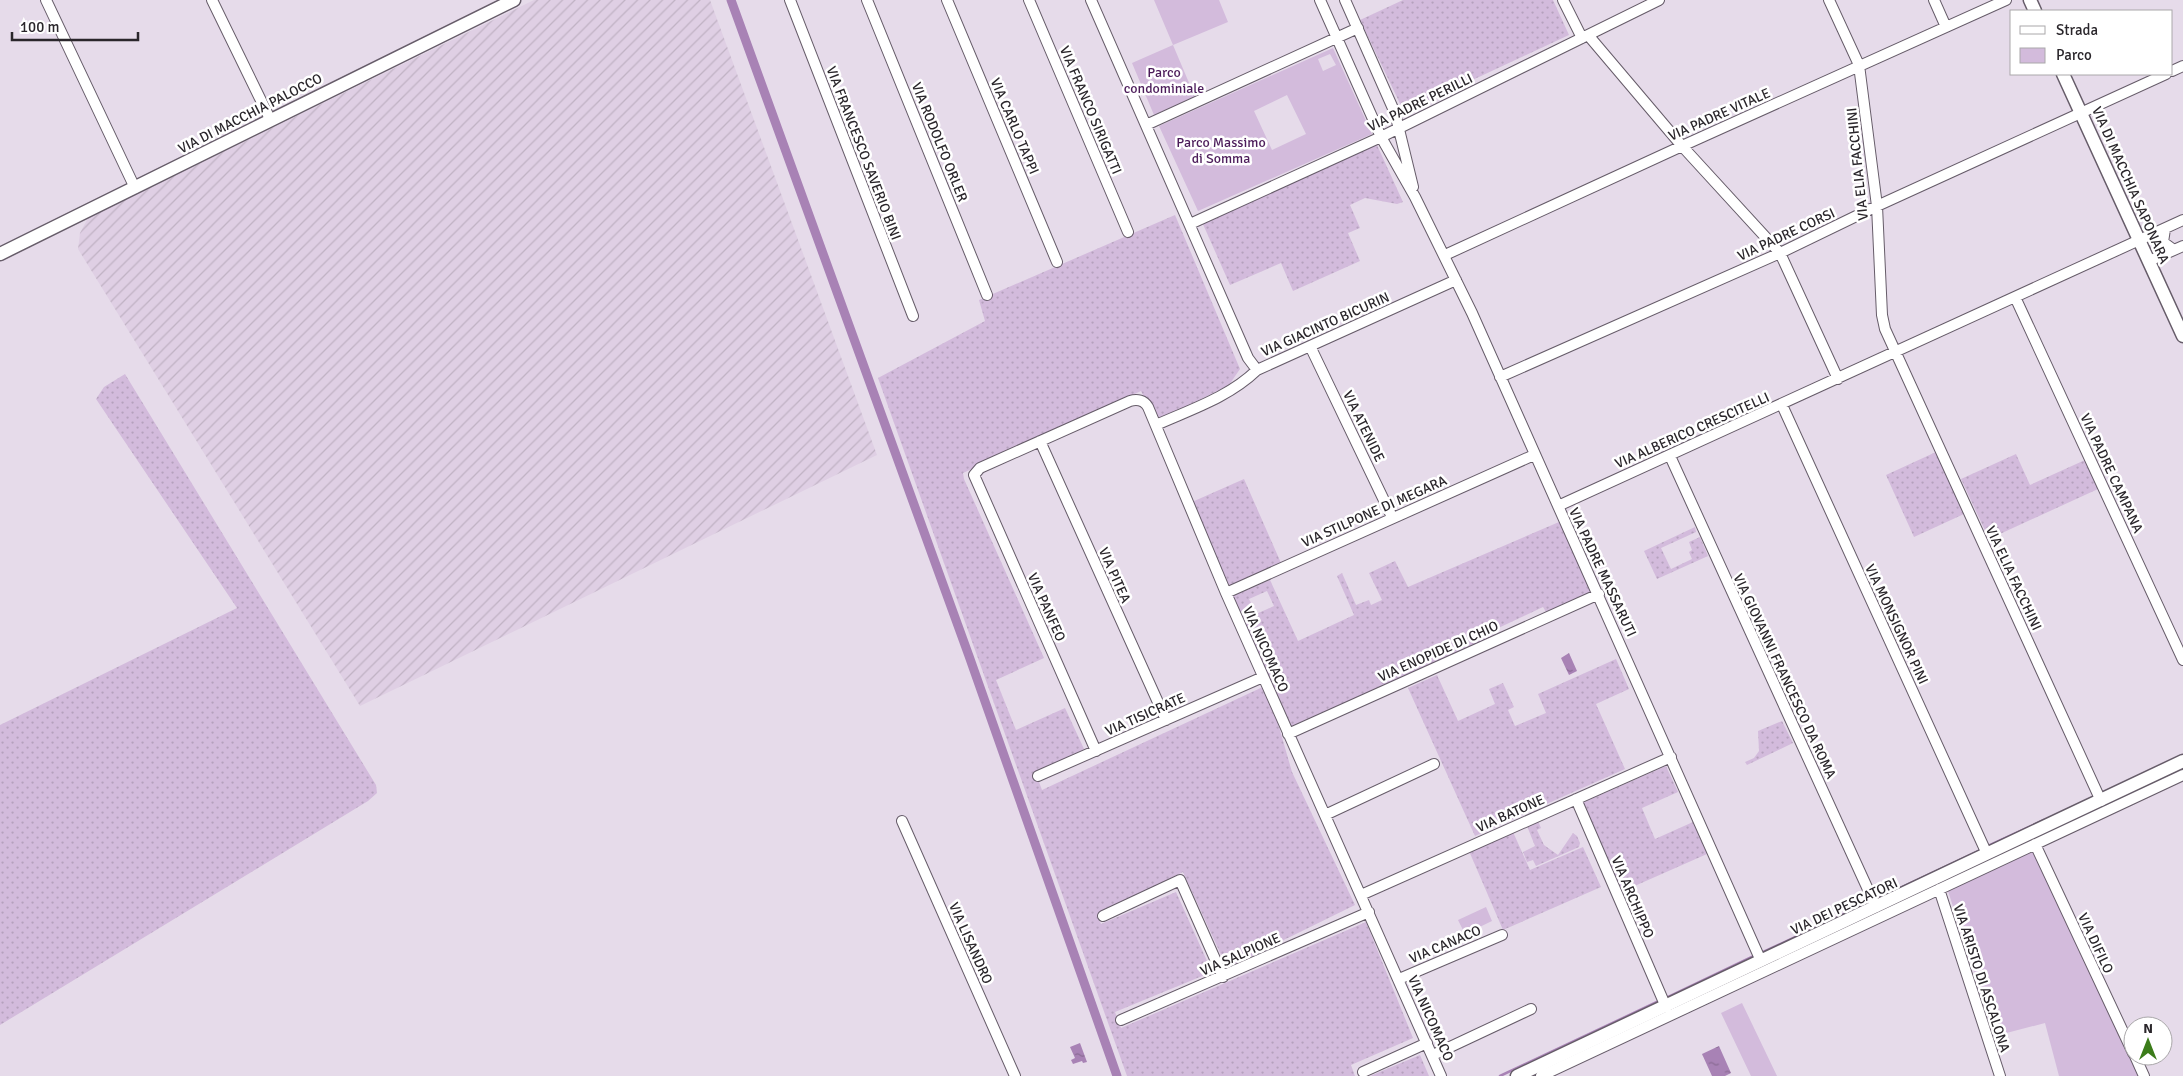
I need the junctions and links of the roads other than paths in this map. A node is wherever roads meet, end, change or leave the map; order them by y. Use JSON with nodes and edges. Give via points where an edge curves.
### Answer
{"nodes":[{"id":1,"x":46,"y":0,"type":"edge"},
{"id":2,"x":212,"y":0,"type":"edge"},
{"id":3,"x":514,"y":0,"type":"edge"},
{"id":4,"x":790,"y":0,"type":"edge"},
{"id":5,"x":867,"y":0,"type":"edge"},
{"id":6,"x":946,"y":0,"type":"edge"},
{"id":7,"x":1029,"y":0,"type":"edge"},
{"id":8,"x":1091,"y":0,"type":"edge"},
{"id":9,"x":1320,"y":0,"type":"edge"},
{"id":10,"x":1345,"y":0,"type":"edge"},
{"id":11,"x":1564,"y":0,"type":"edge"},
{"id":12,"x":1659,"y":0,"type":"edge"},
{"id":13,"x":1829,"y":0,"type":"edge"},
{"id":14,"x":1934,"y":0,"type":"edge"},
{"id":15,"x":2006,"y":0,"type":"edge"},
{"id":16,"x":1946,"y":27,"type":"junction"},
{"id":17,"x":1358,"y":28,"type":"junction"},
{"id":18,"x":1585,"y":36,"type":"junction"},
{"id":19,"x":1336,"y":38,"type":"junction"},
{"id":20,"x":1859,"y":65,"type":"junction"},
{"id":21,"x":2063,"y":75,"type":"edge"},
{"id":22,"x":2164,"y":75,"type":"edge"},
{"id":23,"x":2081,"y":113,"type":"junction"},
{"id":24,"x":270,"y":119,"type":"junction"},
{"id":25,"x":1146,"y":125,"type":"junction"},
{"id":26,"x":1400,"y":128,"type":"junction"},
{"id":27,"x":1381,"y":137,"type":"junction"},
{"id":28,"x":1682,"y":146,"type":"junction"},
{"id":29,"x":135,"y":188,"type":"junction"},
{"id":30,"x":1415,"y":198,"type":"junction"},
{"id":31,"x":1877,"y":206,"type":"junction"},
{"id":32,"x":2183,"y":220,"type":"edge"},
{"id":33,"x":1190,"y":224,"type":"junction"},
{"id":34,"x":2165,"y":228,"type":"junction"},
{"id":35,"x":1128,"y":232,"type":"dead end"},
{"id":36,"x":2139,"y":241,"type":"junction"},
{"id":37,"x":2178,"y":248,"type":"edge"},
{"id":38,"x":1,"y":251,"type":"edge"},
{"id":39,"x":1780,"y":253,"type":"junction"},
{"id":40,"x":1445,"y":255,"type":"junction"},
{"id":41,"x":2148,"y":261,"type":"junction"},
{"id":42,"x":1057,"y":262,"type":"dead end"},
{"id":43,"x":1456,"y":280,"type":"junction"},
{"id":44,"x":987,"y":295,"type":"dead end"},
{"id":45,"x":2015,"y":297,"type":"junction"},
{"id":46,"x":913,"y":316,"type":"dead end"},
{"id":47,"x":2183,"y":336,"type":"edge"},
{"id":48,"x":1310,"y":346,"type":"junction"},
{"id":49,"x":1895,"y":352,"type":"junction"},
{"id":50,"x":1257,"y":370,"type":"junction"},
{"id":51,"x":1500,"y":377,"type":"junction"},
{"id":52,"x":1838,"y":379,"type":"junction"},
{"id":53,"x":1782,"y":404,"type":"junction"},
{"id":54,"x":1156,"y":425,"type":"junction"},
{"id":55,"x":1040,"y":441,"type":"junction"},
{"id":56,"x":1534,"y":455,"type":"junction"},
{"id":57,"x":1670,"y":456,"type":"junction"},
{"id":58,"x":975,"y":473,"type":"joint"},
{"id":59,"x":1558,"y":506,"type":"junction"},
{"id":60,"x":1392,"y":517,"type":"junction"},
{"id":61,"x":1226,"y":592,"type":"junction"},
{"id":62,"x":1599,"y":594,"type":"junction"},
{"id":63,"x":2183,"y":660,"type":"edge"},
{"id":64,"x":1264,"y":677,"type":"junction"},
{"id":65,"x":1166,"y":720,"type":"junction"},
{"id":66,"x":1288,"y":734,"type":"junction"},
{"id":67,"x":1096,"y":751,"type":"junction"},
{"id":68,"x":1671,"y":757,"type":"junction"},
{"id":69,"x":2183,"y":762,"type":"edge"},
{"id":70,"x":1434,"y":764,"type":"dead end"},
{"id":71,"x":2183,"y":775,"type":"edge"},
{"id":72,"x":1038,"y":776,"type":"dead end"},
{"id":73,"x":2098,"y":796,"type":"junction"},
{"id":74,"x":1576,"y":799,"type":"junction"},
{"id":75,"x":1325,"y":815,"type":"junction"},
{"id":76,"x":902,"y":821,"type":"dead end"},
{"id":77,"x":2035,"y":844,"type":"junction"},
{"id":78,"x":1985,"y":850,"type":"junction"},
{"id":79,"x":1939,"y":888,"type":"junction"},
{"id":80,"x":1361,"y":895,"type":"junction"},
{"id":81,"x":1873,"y":900,"type":"junction"},
{"id":82,"x":1369,"y":912,"type":"junction"},
{"id":83,"x":1104,"y":916,"type":"dead end"},
{"id":84,"x":1502,"y":935,"type":"dead end"},
{"id":85,"x":1759,"y":956,"type":"junction"},
{"id":86,"x":1223,"y":977,"type":"junction"},
{"id":87,"x":1399,"y":979,"type":"junction"},
{"id":88,"x":1664,"y":1002,"type":"junction"},
{"id":89,"x":1531,"y":1009,"type":"dead end"},
{"id":90,"x":1122,"y":1020,"type":"dead end"},
{"id":91,"x":2123,"y":1031,"type":"edge"},
{"id":92,"x":1427,"y":1043,"type":"junction"},
{"id":93,"x":1433,"y":1055,"type":"junction"},
{"id":94,"x":1363,"y":1072,"type":"dead end"},
{"id":95,"x":1015,"y":1076,"type":"edge"},
{"id":96,"x":1441,"y":1076,"type":"edge"},
{"id":97,"x":1517,"y":1076,"type":"edge"},
{"id":98,"x":1541,"y":1076,"type":"edge"},
{"id":99,"x":2000,"y":1076,"type":"edge"}],
"edges":[{"from":1,"to":29,"type":"street"},
{"from":2,"to":24,"type":"street"},
{"from":3,"to":24,"type":"street","name":"VIA DI MACCHIA PALOCCO"},
{"from":4,"to":46,"type":"street","name":"VIA FRANCESCO SAVERIO BINI"},
{"from":5,"to":44,"type":"street","name":"VIA RODOLFO ORLER"},
{"from":6,"to":42,"type":"street","name":"VIA CARLO TAPPI"},
{"from":7,"to":35,"type":"street","name":"VIA FRANCO SIRIGATTI"},
{"from":8,"to":25,"type":"street"},
{"from":9,"to":19,"type":"street","name":"VIA PADRE MASSARUTI"},
{"from":10,"to":17,"type":"street","name":"VIA PADRE MASSARUTI"},
{"from":11,"to":18,"type":"street"},
{"from":12,"to":18,"type":"street","name":"VIA PADRE PERILLI"},
{"from":13,"to":20,"type":"street","name":"VIA ELIA FACCHINI"},
{"from":14,"to":16,"type":"street"},
{"from":15,"to":16,"type":"street","name":"VIA PADRE VITALE"},
{"from":16,"to":20,"type":"street","name":"VIA PADRE VITALE"},
{"from":17,"to":19,"type":"street"},
{"from":17,"to":26,"type":"street","name":"VIA PADRE MASSARUTI"},
{"from":18,"to":26,"type":"street","name":"VIA PADRE PERILLI"},
{"from":18,"to":28,"type":"street"},
{"from":19,"to":25,"type":"street"},
{"from":19,"to":27,"type":"street","name":"VIA PADRE MASSARUTI"},
{"from":20,"to":28,"type":"street","name":"VIA PADRE VITALE"},
{"from":20,"to":31,"type":"street","name":"VIA ELIA FACCHINI"},
{"from":21,"to":23,"type":"street","name":"VIA DI MACCHIA SAPONARA"},
{"from":22,"to":23,"type":"street","name":"VIA PADRE CORSI"},
{"from":23,"to":31,"type":"street","name":"VIA PADRE CORSI"},
{"from":23,"to":36,"type":"street","name":"VIA DI MACCHIA SAPONARA"},
{"from":24,"to":29,"type":"street","name":"VIA DI MACCHIA PALOCCO"},
{"from":25,"to":33,"type":"street"},
{"from":26,"to":27,"type":"street","name":"VIA PADRE PERILLI"},
{"from":26,"to":30,"type":"street","name":"VIA PADRE MASSARUTI"},
{"from":27,"to":30,"type":"street","name":"VIA PADRE MASSARUTI"},
{"from":27,"to":33,"type":"street","name":"VIA PADRE PERILLI"},
{"from":28,"to":39,"type":"street"},
{"from":28,"to":40,"type":"street","name":"VIA PADRE VITALE"},
{"from":29,"to":38,"type":"street","name":"VIA DI MACCHIA PALOCCO"},
{"from":30,"to":40,"type":"street","name":"VIA PADRE MASSARUTI"},
{"from":31,"to":39,"type":"street","name":"VIA PADRE CORSI"},
{"from":31,"to":49,"type":"street","name":"VIA ELIA FACCHINI","via":[[1882,314]]},
{"from":32,"to":34,"type":"street"},
{"from":33,"to":50,"type":"street","via":[[1248,358]]},
{"from":34,"to":36,"type":"street"},
{"from":34,"to":37,"type":"street","via":[[2164,242]]},
{"from":36,"to":41,"type":"street","name":"VIA DI MACCHIA SAPONARA"},
{"from":36,"to":45,"type":"street"},
{"from":37,"to":41,"type":"street"},
{"from":39,"to":51,"type":"street","name":"VIA PADRE CORSI"},
{"from":39,"to":52,"type":"street"},
{"from":40,"to":43,"type":"street","name":"VIA PADRE MASSARUTI"},
{"from":41,"to":47,"type":"street","name":"VIA DI MACCHIA SAPONARA"},
{"from":43,"to":48,"type":"street","name":"VIA GIACINTO BICURIN"},
{"from":43,"to":51,"type":"street","name":"VIA PADRE MASSARUTI"},
{"from":45,"to":49,"type":"street"},
{"from":45,"to":63,"type":"street","name":"VIA PADRE CAMPANA"},
{"from":48,"to":50,"type":"street","name":"VIA GIACINTO BICURIN"},
{"from":48,"to":60,"type":"street","name":"VIA ATENIDE"},
{"from":49,"to":52,"type":"street","name":"VIA ALBERICO CRESCITELLI"},
{"from":49,"to":73,"type":"street","name":"VIA ELIA FACCHINI"},
{"from":50,"to":54,"type":"street","name":"VIA GIACINTO BICURIN","via":[[1227,393]]},
{"from":51,"to":56,"type":"street","name":"VIA PADRE MASSARUTI"},
{"from":52,"to":53,"type":"street","name":"VIA ALBERICO CRESCITELLI"},
{"from":53,"to":57,"type":"street","name":"VIA ALBERICO CRESCITELLI"},
{"from":53,"to":78,"type":"street","name":"VIA MONSIGNOR PINI"},
{"from":54,"to":55,"type":"street","name":"VIA NICOMACO","via":[[1147,404],[1134,400]]},
{"from":54,"to":61,"type":"street","name":"VIA NICOMACO"},
{"from":55,"to":58,"type":"street","name":"VIA NICOMACO"},
{"from":55,"to":65,"type":"street","name":"VIA PITEA"},
{"from":56,"to":59,"type":"street","name":"VIA PADRE MASSARUTI"},
{"from":56,"to":60,"type":"street","name":"VIA STILPONE DI MEGARA"},
{"from":57,"to":59,"type":"street","name":"VIA ALBERICO CRESCITELLI"},
{"from":57,"to":81,"type":"street","name":"VIA GIOVANNI FRANCESCO DA ROMA"},
{"from":58,"to":67,"type":"street","name":"VIA PANFEO","via":[[975,480]]},
{"from":59,"to":62,"type":"street","name":"VIA PADRE MASSARUTI"},
{"from":60,"to":61,"type":"street","name":"VIA STILPONE DI MEGARA"},
{"from":61,"to":64,"type":"street","name":"VIA NICOMACO"},
{"from":62,"to":66,"type":"street","name":"VIA ENOPIDE DI CHIO"},
{"from":62,"to":68,"type":"street","name":"VIA PADRE MASSARUTI"},
{"from":64,"to":65,"type":"street","name":"VIA TISICRATE"},
{"from":64,"to":66,"type":"street","name":"VIA NICOMACO"},
{"from":65,"to":67,"type":"street","name":"VIA TISICRATE"},
{"from":66,"to":75,"type":"street","name":"VIA NICOMACO"},
{"from":67,"to":72,"type":"street","name":"VIA TISICRATE"},
{"from":68,"to":74,"type":"street","name":"VIA BATONE"},
{"from":68,"to":85,"type":"street","name":"VIA PADRE MASSARUTI"},
{"from":69,"to":73,"type":"street","name":"VIA DEI PESCATORI"},
{"from":70,"to":75,"type":"street"},
{"from":71,"to":77,"type":"street","name":"VIA DEI PESCATORI"},
{"from":73,"to":78,"type":"street","name":"VIA DEI PESCATORI"},
{"from":74,"to":80,"type":"street","name":"VIA BATONE"},
{"from":74,"to":88,"type":"street","name":"VIA ARCHIPPO"},
{"from":75,"to":80,"type":"street","name":"VIA NICOMACO"},
{"from":76,"to":95,"type":"street","name":"VIA LISANDRO"},
{"from":77,"to":79,"type":"street","name":"VIA DEI PESCATORI"},
{"from":77,"to":91,"type":"street","name":"VIA DIFILO"},
{"from":78,"to":81,"type":"street","name":"VIA DEI PESCATORI"},
{"from":79,"to":98,"type":"street","name":"VIA DEI PESCATORI"},
{"from":79,"to":99,"type":"street","name":"VIA ARISTO DI ASCALONA"},
{"from":80,"to":82,"type":"street","name":"VIA NICOMACO"},
{"from":81,"to":85,"type":"street","name":"VIA DEI PESCATORI"},
{"from":82,"to":86,"type":"street","name":"VIA SALPIONE"},
{"from":82,"to":87,"type":"street","name":"VIA NICOMACO"},
{"from":83,"to":86,"type":"street","via":[[1180,880]]},
{"from":84,"to":87,"type":"street","name":"VIA CANACO"},
{"from":85,"to":88,"type":"street","name":"VIA DEI PESCATORI"},
{"from":86,"to":90,"type":"street","name":"VIA SALPIONE"},
{"from":87,"to":92,"type":"street","name":"VIA NICOMACO"},
{"from":88,"to":97,"type":"street","name":"VIA DEI PESCATORI"},
{"from":89,"to":93,"type":"street"},
{"from":92,"to":93,"type":"street","name":"VIA NICOMACO"},
{"from":92,"to":94,"type":"street"},
{"from":93,"to":96,"type":"street","name":"VIA NICOMACO"}]}
